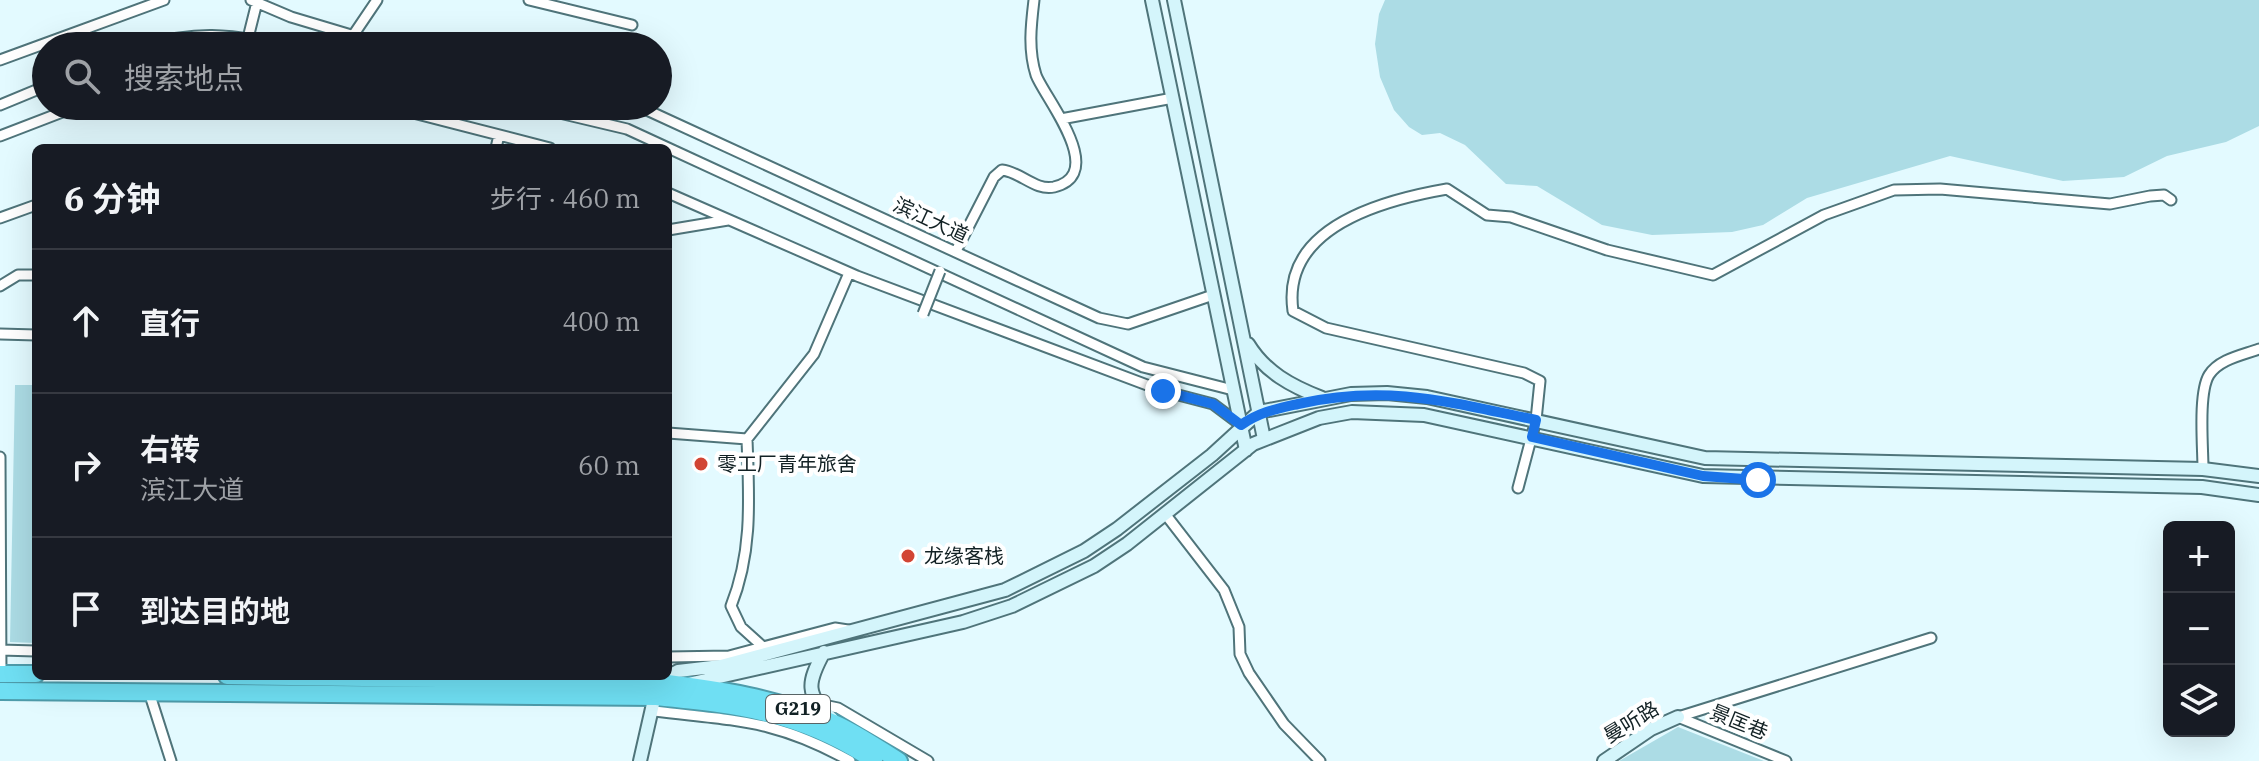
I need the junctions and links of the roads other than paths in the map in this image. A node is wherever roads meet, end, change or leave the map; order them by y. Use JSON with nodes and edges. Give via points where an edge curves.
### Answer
{"nodes":[{"id":1,"x":164,"y":0,"type":"edge"},
{"id":2,"x":377,"y":0,"type":"edge"},
{"id":3,"x":529,"y":0,"type":"edge"},
{"id":4,"x":1034,"y":0,"type":"edge"},
{"id":5,"x":1152,"y":0,"type":"edge"},
{"id":6,"x":1174,"y":0,"type":"edge"},
{"id":7,"x":254,"y":1,"type":"edge"},
{"id":8,"x":632,"y":25,"type":"dead end"},
{"id":9,"x":77,"y":32,"type":"edge"},
{"id":10,"x":249,"y":32,"type":"edge"},
{"id":11,"x":338,"y":32,"type":"edge"},
{"id":12,"x":355,"y":32,"type":"edge"},
{"id":13,"x":32,"y":48,"type":"edge"},
{"id":14,"x":0,"y":60,"type":"edge"},
{"id":15,"x":32,"y":92,"type":"edge"},
{"id":16,"x":1173,"y":98,"type":"junction"},
{"id":17,"x":0,"y":105,"type":"edge"},
{"id":18,"x":1061,"y":119,"type":"junction"},
{"id":19,"x":42,"y":120,"type":"edge"},
{"id":20,"x":441,"y":120,"type":"edge"},
{"id":21,"x":589,"y":120,"type":"edge"},
{"id":22,"x":669,"y":120,"type":"edge"},
{"id":23,"x":499,"y":135,"type":"junction"},
{"id":24,"x":0,"y":136,"type":"edge"},
{"id":25,"x":497,"y":144,"type":"edge"},
{"id":26,"x":534,"y":144,"type":"edge"},
{"id":27,"x":660,"y":144,"type":"edge"},
{"id":28,"x":672,"y":149,"type":"edge"},
{"id":29,"x":672,"y":195,"type":"edge"},
{"id":30,"x":2171,"y":200,"type":"dead end"},
{"id":31,"x":32,"y":206,"type":"edge"},
{"id":32,"x":0,"y":218,"type":"edge"},
{"id":33,"x":730,"y":220,"type":"junction"},
{"id":34,"x":672,"y":229,"type":"edge"},
{"id":35,"x":956,"y":251,"type":"junction"},
{"id":36,"x":940,"y":271,"type":"junction"},
{"id":37,"x":849,"y":273,"type":"junction"},
{"id":38,"x":32,"y":275,"type":"edge"},
{"id":39,"x":0,"y":286,"type":"edge"},
{"id":40,"x":1213,"y":295,"type":"junction"},
{"id":41,"x":923,"y":314,"type":"dead end"},
{"id":42,"x":0,"y":334,"type":"edge"},
{"id":43,"x":32,"y":335,"type":"edge"},
{"id":44,"x":1243,"y":336,"type":"junction"},
{"id":45,"x":2259,"y":349,"type":"edge"},
{"id":46,"x":1233,"y":390,"type":"junction"},
{"id":47,"x":1325,"y":399,"type":"junction"},
{"id":48,"x":1259,"y":412,"type":"junction"},
{"id":49,"x":1536,"y":420,"type":"junction"},
{"id":50,"x":1241,"y":425,"type":"junction"},
{"id":51,"x":672,"y":433,"type":"edge"},
{"id":52,"x":1532,"y":437,"type":"junction"},
{"id":53,"x":747,"y":439,"type":"junction"},
{"id":54,"x":1264,"y":439,"type":"junction"},
{"id":55,"x":1246,"y":450,"type":"junction"},
{"id":56,"x":0,"y":457,"type":"edge"},
{"id":57,"x":2203,"y":469,"type":"junction"},
{"id":58,"x":2259,"y":476,"type":"edge"},
{"id":59,"x":1518,"y":488,"type":"dead end"},
{"id":60,"x":2259,"y":495,"type":"edge"},
{"id":61,"x":1166,"y":515,"type":"junction"},
{"id":62,"x":906,"y":617,"type":"junction"},
{"id":63,"x":848,"y":630,"type":"junction"},
{"id":64,"x":910,"y":634,"type":"junction"},
{"id":65,"x":1931,"y":638,"type":"dead end"},
{"id":66,"x":762,"y":646,"type":"junction"},
{"id":67,"x":1,"y":650,"type":"edge"},
{"id":68,"x":32,"y":651,"type":"edge"},
{"id":69,"x":824,"y":652,"type":"junction"},
{"id":70,"x":672,"y":657,"type":"edge"},
{"id":71,"x":0,"y":674,"type":"edge"},
{"id":72,"x":32,"y":674,"type":"edge"},
{"id":73,"x":672,"y":678,"type":"edge"},
{"id":74,"x":549,"y":680,"type":"edge"},
{"id":75,"x":670,"y":680,"type":"edge"},
{"id":76,"x":686,"y":685,"type":"junction"},
{"id":77,"x":0,"y":691,"type":"edge"},
{"id":78,"x":149,"y":692,"type":"junction"},
{"id":79,"x":656,"y":696,"type":"junction"},
{"id":80,"x":815,"y":703,"type":"junction"},
{"id":81,"x":1678,"y":717,"type":"junction"},
{"id":82,"x":837,"y":724,"type":"junction"},
{"id":83,"x":171,"y":761,"type":"edge"},
{"id":84,"x":640,"y":761,"type":"edge"},
{"id":85,"x":850,"y":761,"type":"edge"},
{"id":86,"x":874,"y":761,"type":"edge"},
{"id":87,"x":899,"y":761,"type":"edge"},
{"id":88,"x":928,"y":761,"type":"edge"},
{"id":89,"x":1320,"y":761,"type":"edge"},
{"id":90,"x":1604,"y":761,"type":"edge"},
{"id":91,"x":1786,"y":761,"type":"edge"}],
"edges":[{"from":1,"to":9,"type":"street"},
{"from":2,"to":12,"type":"street"},
{"from":3,"to":8,"type":"street"},
{"from":4,"to":18,"type":"street","via":[[1031,49],[1036,74]]},
{"from":5,"to":16,"type":"street"},
{"from":6,"to":44,"type":"street"},
{"from":7,"to":10,"type":"street"},
{"from":7,"to":11,"type":"street"},
{"from":13,"to":14,"type":"street"},
{"from":15,"to":17,"type":"street"},
{"from":16,"to":18,"type":"street"},
{"from":16,"to":40,"type":"street"},
{"from":18,"to":35,"type":"street","via":[[1074,147],[1071,175],[1054,187],[1038,186],[1002,170]]},
{"from":19,"to":24,"type":"street"},
{"from":20,"to":23,"type":"street"},
{"from":21,"to":27,"type":"street"},
{"from":22,"to":35,"type":"street","name":"滨江大道"},
{"from":23,"to":25,"type":"street"},
{"from":23,"to":26,"type":"street"},
{"from":28,"to":36,"type":"street"},
{"from":29,"to":33,"type":"street"},
{"from":30,"to":49,"type":"street","via":[[2164,195],[2110,204],[1894,190],[1824,215],[1713,275],[1607,250],[1511,217],[1487,215],[1447,189],[1361,212],[1328,231],[1300,258],[1291,292],[1293,311],[1326,328],[1524,373],[1540,381]]},
{"from":31,"to":32,"type":"street"},
{"from":33,"to":34,"type":"street"},
{"from":33,"to":37,"type":"street"},
{"from":35,"to":40,"type":"street","name":"滨江大道","via":[[1114,323],[1145,320]]},
{"from":36,"to":41,"type":"street","bridge":true},
{"from":36,"to":46,"type":"street","via":[[1143,367]]},
{"from":37,"to":50,"type":"street","via":[[1163,391],[1213,404]]},
{"from":37,"to":53,"type":"street","via":[[814,354]]},
{"from":38,"to":39,"type":"street","via":[[18,275]]},
{"from":40,"to":46,"type":"street"},
{"from":42,"to":43,"type":"street"},
{"from":44,"to":47,"type":"street","via":[[1278,376]]},
{"from":44,"to":48,"type":"street"},
{"from":45,"to":57,"type":"street","via":[[2225,361],[2209,375]]},
{"from":46,"to":50,"type":"street"},
{"from":47,"to":48,"type":"street"},
{"from":47,"to":49,"type":"street","via":[[1387,393]]},
{"from":48,"to":50,"type":"street"},
{"from":48,"to":54,"type":"street"},
{"from":49,"to":52,"type":"street"},
{"from":49,"to":57,"type":"street","via":[[1705,458]]},
{"from":50,"to":55,"type":"street"},
{"from":50,"to":62,"type":"street","via":[[1164,494],[1084,551],[1005,590]]},
{"from":51,"to":53,"type":"street"},
{"from":52,"to":54,"type":"street","via":[[1387,411],[1319,418]]},
{"from":52,"to":59,"type":"street"},
{"from":52,"to":60,"type":"street","via":[[1703,476],[2202,487]]},
{"from":53,"to":66,"type":"street","via":[[750,528],[743,577],[731,606],[741,627]]},
{"from":54,"to":55,"type":"street"},
{"from":55,"to":61,"type":"street"},
{"from":56,"to":67,"type":"street"},
{"from":57,"to":58,"type":"street"},
{"from":61,"to":64,"type":"street","via":[[1094,566],[1023,601]]},
{"from":61,"to":89,"type":"street","via":[[1224,590],[1249,673],[1284,724]]},
{"from":62,"to":63,"type":"street"},
{"from":62,"to":64,"type":"street"},
{"from":63,"to":66,"type":"street","via":[[835,628]]},
{"from":63,"to":73,"type":"street","via":[[721,666],[678,671]]},
{"from":64,"to":69,"type":"street"},
{"from":65,"to":81,"type":"street"},
{"from":66,"to":70,"type":"street","via":[[729,656]]},
{"from":67,"to":68,"type":"street"},
{"from":67,"to":71,"type":"street"},
{"from":69,"to":76,"type":"street"},
{"from":69,"to":80,"type":"street","via":[[811,674]]},
{"from":71,"to":72,"type":"highway"},
{"from":71,"to":77,"type":"highway"},
{"from":74,"to":79,"type":"highway"},
{"from":75,"to":79,"type":"street"},
{"from":76,"to":79,"type":"highway"},
{"from":76,"to":82,"type":"highway","number":"G219","via":[[784,703]]},
{"from":77,"to":78,"type":"highway"},
{"from":78,"to":79,"type":"highway"},
{"from":78,"to":83,"type":"street"},
{"from":79,"to":84,"type":"street"},
{"from":79,"to":85,"type":"street","via":[[809,739]]},
{"from":79,"to":86,"type":"highway","number":"G219","via":[[781,714]]},
{"from":80,"to":82,"type":"street"},
{"from":80,"to":88,"type":"street","via":[[838,708]]},
{"from":81,"to":90,"type":"street","name":"曼听路"},
{"from":81,"to":91,"type":"street","name":"景匡巷"},
{"from":82,"to":87,"type":"highway","number":"G219"}]}
